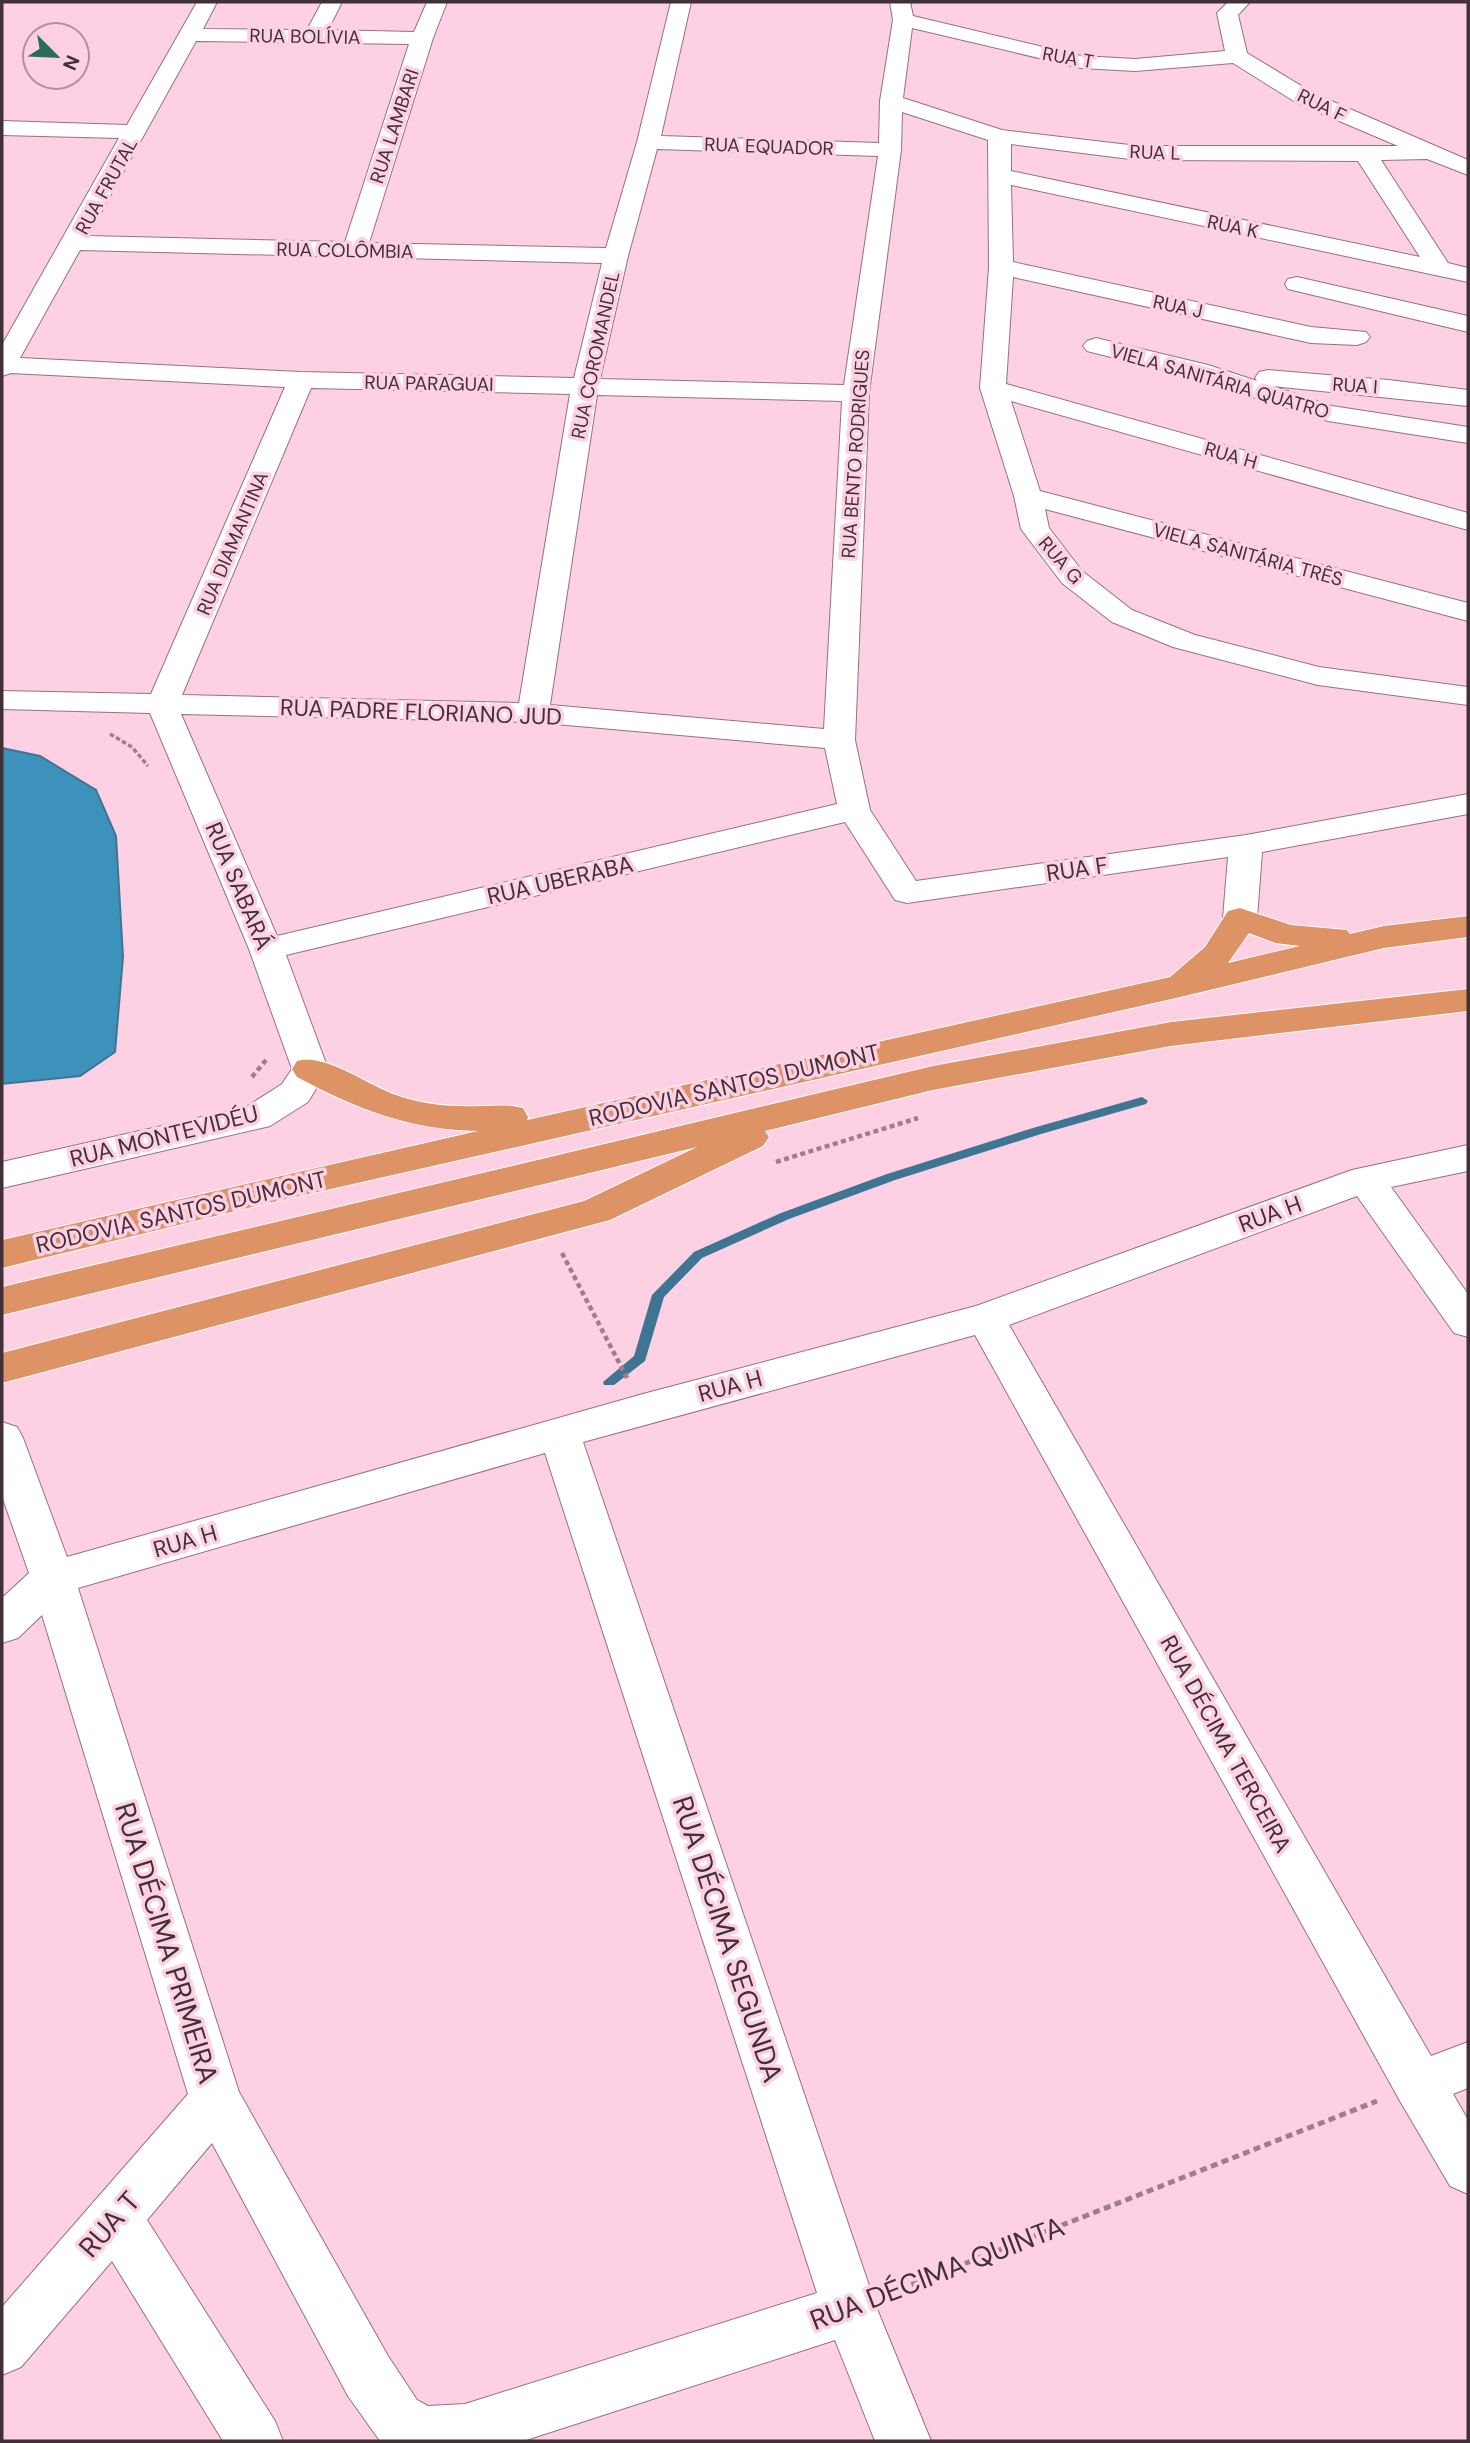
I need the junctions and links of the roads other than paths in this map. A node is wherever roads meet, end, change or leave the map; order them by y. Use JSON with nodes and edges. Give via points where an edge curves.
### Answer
{"nodes":[{"id":1,"x":207,"y":2,"type":"edge"},
{"id":2,"x":332,"y":2,"type":"edge"},
{"id":3,"x":437,"y":2,"type":"edge"},
{"id":4,"x":681,"y":2,"type":"edge"},
{"id":5,"x":1240,"y":2,"type":"edge"},
{"id":6,"x":902,"y":11,"type":"edge"},
{"id":7,"x":187,"y":35,"type":"junction"},
{"id":8,"x":315,"y":36,"type":"junction"},
{"id":9,"x":422,"y":38,"type":"junction"},
{"id":10,"x":1237,"y":56,"type":"junction"},
{"id":11,"x":891,"y":101,"type":"junction"},
{"id":12,"x":2,"y":128,"type":"edge"},
{"id":13,"x":136,"y":132,"type":"junction"},
{"id":14,"x":999,"y":136,"type":"junction"},
{"id":15,"x":649,"y":142,"type":"junction"},
{"id":16,"x":890,"y":150,"type":"junction"},
{"id":17,"x":1426,"y":152,"type":"junction"},
{"id":18,"x":1365,"y":154,"type":"junction"},
{"id":19,"x":1468,"y":168,"type":"edge"},
{"id":20,"x":999,"y":175,"type":"junction"},
{"id":21,"x":74,"y":243,"type":"junction"},
{"id":22,"x":355,"y":251,"type":"junction"},
{"id":23,"x":616,"y":256,"type":"junction"},
{"id":24,"x":1001,"y":267,"type":"junction"},
{"id":25,"x":1440,"y":270,"type":"junction"},
{"id":26,"x":1468,"y":275,"type":"edge"},
{"id":27,"x":1297,"y":284,"type":"dead end"},
{"id":28,"x":1468,"y":324,"type":"edge"},
{"id":29,"x":1357,"y":337,"type":"dead end"},
{"id":30,"x":1096,"y":346,"type":"dead end"},
{"id":31,"x":2,"y":366,"type":"edge"},
{"id":32,"x":1199,"y":371,"type":"junction"},
{"id":33,"x":301,"y":380,"type":"junction"},
{"id":34,"x":585,"y":386,"type":"junction"},
{"id":35,"x":993,"y":388,"type":"junction"},
{"id":36,"x":856,"y":393,"type":"junction"},
{"id":37,"x":1468,"y":398,"type":"edge"},
{"id":38,"x":1468,"y":435,"type":"edge"},
{"id":39,"x":1028,"y":496,"type":"junction"},
{"id":40,"x":1468,"y":522,"type":"edge"},
{"id":41,"x":1468,"y":612,"type":"edge"},
{"id":42,"x":1468,"y":696,"type":"edge"},
{"id":43,"x":2,"y":700,"type":"edge"},
{"id":44,"x":162,"y":705,"type":"junction"},
{"id":45,"x":533,"y":713,"type":"junction"},
{"id":46,"x":839,"y":740,"type":"junction"},
{"id":47,"x":1468,"y":804,"type":"edge"},
{"id":48,"x":854,"y":810,"type":"junction"},
{"id":49,"x":1246,"y":845,"type":"junction"},
{"id":50,"x":907,"y":893,"type":"joint"},
{"id":51,"x":1240,"y":918,"type":"junction"},
{"id":52,"x":1468,"y":927,"type":"edge"},
{"id":53,"x":1384,"y":937,"type":"junction"},
{"id":54,"x":266,"y":949,"type":"junction"},
{"id":55,"x":1176,"y":987,"type":"junction"},
{"id":56,"x":1468,"y":1000,"type":"edge"},
{"id":57,"x":310,"y":1069,"type":"junction"},
{"id":58,"x":816,"y":1105,"type":"junction"},
{"id":59,"x":627,"y":1109,"type":"junction"},
{"id":60,"x":1468,"y":1158,"type":"edge"},
{"id":61,"x":2,"y":1175,"type":"edge"},
{"id":62,"x":1365,"y":1179,"type":"junction"},
{"id":63,"x":2,"y":1254,"type":"edge"},
{"id":64,"x":2,"y":1301,"type":"edge"},
{"id":65,"x":985,"y":1318,"type":"junction"},
{"id":66,"x":1468,"y":1323,"type":"edge"},
{"id":67,"x":2,"y":1368,"type":"edge"},
{"id":68,"x":560,"y":1434,"type":"junction"},
{"id":69,"x":2,"y":1438,"type":"edge"},
{"id":70,"x":53,"y":1578,"type":"junction"},
{"id":71,"x":2,"y":1608,"type":"edge"},
{"id":72,"x":2,"y":1625,"type":"edge"},
{"id":73,"x":1468,"y":2066,"type":"edge"},
{"id":74,"x":1418,"y":2084,"type":"junction"},
{"id":75,"x":216,"y":2100,"type":"junction"},
{"id":76,"x":1468,"y":2169,"type":"edge"},
{"id":77,"x":115,"y":2217,"type":"junction"},
{"id":78,"x":850,"y":2309,"type":"junction"},
{"id":79,"x":2,"y":2348,"type":"edge"},
{"id":80,"x":397,"y":2420,"type":"joint"},
{"id":81,"x":255,"y":2441,"type":"edge"},
{"id":82,"x":904,"y":2441,"type":"edge"}],
"edges":[{"from":1,"to":7,"type":"street","name":"RUA FRUTAL"},
{"from":2,"to":8,"type":"street"},
{"from":3,"to":9,"type":"street","name":"RUA LAMBARI"},
{"from":4,"to":15,"type":"street","name":"RUA COROMANDEL"},
{"from":5,"to":10,"type":"street","via":[[1227,13]]},
{"from":6,"to":10,"type":"street","name":"RUA T","via":[[1081,62],[1135,65]]},
{"from":6,"to":11,"type":"street","name":"RUA BENTO RODRIGUES"},
{"from":7,"to":8,"type":"street","name":"RUA BOLÍVIA"},
{"from":7,"to":13,"type":"street","name":"RUA FRUTAL"},
{"from":8,"to":9,"type":"street","name":"RUA BOLÍVIA"},
{"from":9,"to":22,"type":"street","name":"RUA LAMBARI"},
{"from":10,"to":17,"type":"street","name":"RUA F","via":[[1304,98]]},
{"from":11,"to":14,"type":"street","name":"RUA L"},
{"from":11,"to":16,"type":"street","name":"RUA BENTO RODRIGUES"},
{"from":12,"to":13,"type":"street"},
{"from":13,"to":21,"type":"street","name":"RUA FRUTAL"},
{"from":14,"to":18,"type":"street","name":"RUA L","via":[[1138,153]]},
{"from":14,"to":20,"type":"street","name":"RUA G"},
{"from":15,"to":16,"type":"street","name":"RUA EQUADOR"},
{"from":15,"to":23,"type":"street","name":"RUA COROMANDEL"},
{"from":16,"to":36,"type":"street","name":"RUA BENTO RODRIGUES"},
{"from":17,"to":18,"type":"street","name":"RUA L"},
{"from":17,"to":19,"type":"street","name":"RUA F"},
{"from":18,"to":25,"type":"street"},
{"from":20,"to":24,"type":"street","name":"RUA G"},
{"from":20,"to":25,"type":"street","name":"RUA K"},
{"from":21,"to":22,"type":"street","name":"RUA COLÔMBIA"},
{"from":21,"to":31,"type":"street","name":"RUA FRUTAL"},
{"from":22,"to":23,"type":"street","name":"RUA COLÔMBIA"},
{"from":23,"to":34,"type":"street","name":"RUA COROMANDEL"},
{"from":24,"to":29,"type":"street","name":"RUA J","via":[[1311,335]]},
{"from":24,"to":35,"type":"street","name":"RUA G"},
{"from":25,"to":26,"type":"street","name":"RUA K"},
{"from":27,"to":28,"type":"street"},
{"from":30,"to":32,"type":"street","name":"VIELA SANITÁRIA QUATRO"},
{"from":31,"to":33,"type":"street","name":"RUA PARAGUAI"},
{"from":32,"to":37,"type":"street","name":"RUA I"},
{"from":32,"to":38,"type":"street","name":"VIELA SANITÁRIA QUATRO","via":[[1328,413]]},
{"from":33,"to":34,"type":"street","name":"RUA PARAGUAI"},
{"from":33,"to":44,"type":"street","name":"RUA DIAMANTINA"},
{"from":34,"to":36,"type":"street","name":"RUA PARAGUAI"},
{"from":34,"to":45,"type":"street","name":"RUA COROMANDEL"},
{"from":35,"to":39,"type":"street","name":"RUA G"},
{"from":35,"to":40,"type":"street","name":"RUA H"},
{"from":36,"to":46,"type":"street","name":"RUA BENTO RODRIGUES"},
{"from":39,"to":41,"type":"street","name":"VIELA SANITÁRIA TRÊS"},
{"from":39,"to":42,"type":"street","name":"RUA G","via":[[1034,529],[1072,577],[1122,616],[1184,641],[1318,676]]},
{"from":43,"to":44,"type":"street","name":"RUA PADRE FLORIANO JUD"},
{"from":44,"to":45,"type":"street","name":"RUA PADRE FLORIANO JUD"},
{"from":44,"to":54,"type":"street","name":"RUA SABARÁ"},
{"from":45,"to":46,"type":"street","name":"RUA PADRE FLORIANO JUD"},
{"from":46,"to":48,"type":"street","name":"RUA BENTO RODRIGUES"},
{"from":47,"to":49,"type":"street","name":"RUA F"},
{"from":48,"to":50,"type":"street","name":"RUA BENTO RODRIGUES"},
{"from":48,"to":54,"type":"street","name":"RUA UBERABA"},
{"from":49,"to":50,"type":"street","name":"RUA F"},
{"from":49,"to":51,"type":"street"},
{"from":51,"to":53,"type":"highway","via":[[1271,931],[1310,938]]},
{"from":51,"to":55,"type":"highway","via":[[1231,938],[1208,966]]},
{"from":52,"to":53,"type":"highway","name":"RODOVIA SANTOS DUMONT"},
{"from":53,"to":55,"type":"highway","name":"RODOVIA SANTOS DUMONT"},
{"from":54,"to":57,"type":"street","name":"RUA SABARÁ"},
{"from":55,"to":59,"type":"highway","name":"RODOVIA SANTOS DUMONT"},
{"from":56,"to":58,"type":"highway","name":"RODOVIA SANTOS DUMONT","via":[[1171,1034],[933,1078]]},
{"from":57,"to":59,"type":"highway","via":[[365,1099],[411,1115],[467,1120]]},
{"from":57,"to":61,"type":"street","name":"RUA MONTEVIDÉU","via":[[295,1093],[257,1117]]},
{"from":58,"to":64,"type":"highway","name":"RODOVIA SANTOS DUMONT"},
{"from":58,"to":67,"type":"highway","via":[[596,1211]]},
{"from":59,"to":63,"type":"highway","name":"RODOVIA SANTOS DUMONT"},
{"from":60,"to":62,"type":"street","name":"RUA H"},
{"from":62,"to":65,"type":"street","name":"RUA H"},
{"from":62,"to":66,"type":"street"},
{"from":65,"to":68,"type":"street","name":"RUA H"},
{"from":65,"to":74,"type":"street","name":"RUA DÉCIMA TERCEIRA"},
{"from":68,"to":70,"type":"street","name":"RUA H"},
{"from":68,"to":78,"type":"street","name":"RUA DÉCIMA SEGUNDA"},
{"from":69,"to":70,"type":"street","name":"RUA DÉCIMA PRIMEIRA"},
{"from":70,"to":71,"type":"street"},
{"from":70,"to":72,"type":"street","name":"RUA H"},
{"from":70,"to":75,"type":"street","name":"RUA DÉCIMA PRIMEIRA"},
{"from":73,"to":74,"type":"street"},
{"from":74,"to":76,"type":"street","name":"RUA DÉCIMA TERCEIRA"},
{"from":75,"to":77,"type":"street","name":"RUA T"},
{"from":75,"to":80,"type":"street","name":"RUA DÉCIMA PRIMEIRA","via":[[368,2376]]},
{"from":77,"to":79,"type":"street","name":"RUA T"},
{"from":77,"to":81,"type":"street"},
{"from":78,"to":80,"type":"street","name":"RUA DÉCIMA QUINTA","via":[[465,2432],[424,2434]]},
{"from":78,"to":82,"type":"street","name":"RUA DÉCIMA SEGUNDA"}]}
